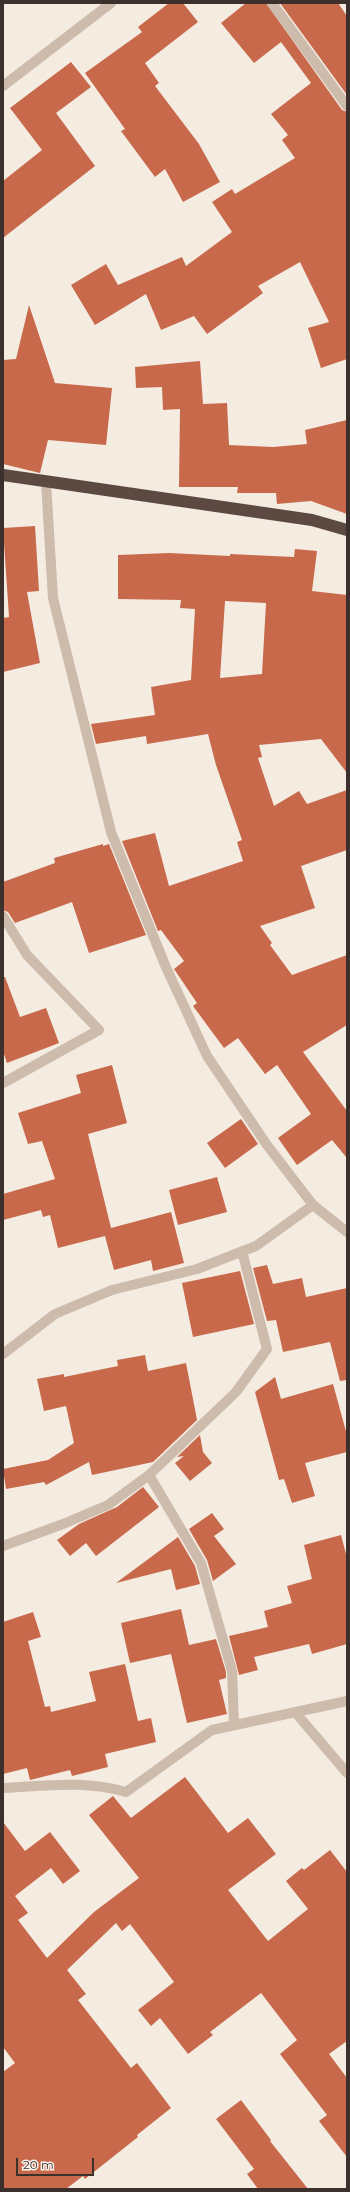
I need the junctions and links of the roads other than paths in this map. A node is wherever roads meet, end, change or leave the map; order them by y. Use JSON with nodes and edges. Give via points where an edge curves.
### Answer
{"nodes":[{"id":1,"x":111,"y":3,"type":"edge"},
{"id":2,"x":272,"y":3,"type":"edge"},
{"id":3,"x":3,"y":86,"type":"edge"},
{"id":4,"x":347,"y":106,"type":"edge"},
{"id":5,"x":3,"y":475,"type":"edge"},
{"id":6,"x":46,"y":482,"type":"junction"},
{"id":7,"x":347,"y":530,"type":"edge"},
{"id":8,"x":3,"y":916,"type":"edge"},
{"id":9,"x":3,"y":1084,"type":"edge"},
{"id":10,"x":314,"y":1204,"type":"junction"},
{"id":11,"x":347,"y":1232,"type":"edge"},
{"id":12,"x":242,"y":1251,"type":"junction"},
{"id":13,"x":3,"y":1354,"type":"edge"},
{"id":14,"x":148,"y":1475,"type":"junction"},
{"id":15,"x":3,"y":1546,"type":"edge"},
{"id":16,"x":347,"y":1701,"type":"edge"},
{"id":17,"x":295,"y":1712,"type":"junction"},
{"id":18,"x":234,"y":1725,"type":"junction"},
{"id":19,"x":347,"y":1773,"type":"edge"},
{"id":20,"x":3,"y":1788,"type":"edge"}],
"edges":[{"from":1,"to":3,"type":"street"},
{"from":2,"to":4,"type":"street"},
{"from":5,"to":6,"type":"highway"},
{"from":6,"to":7,"type":"highway","via":[[312,520]]},
{"from":6,"to":10,"type":"street","via":[[53,598],[111,832],[165,965],[207,1056],[267,1145]]},
{"from":8,"to":9,"type":"street","via":[[27,955],[99,1030]]},
{"from":10,"to":11,"type":"street"},
{"from":10,"to":12,"type":"street","via":[[256,1246]]},
{"from":12,"to":13,"type":"street","via":[[197,1268],[112,1290],[55,1314]]},
{"from":12,"to":14,"type":"street","via":[[267,1348],[236,1392]]},
{"from":14,"to":15,"type":"street","via":[[108,1505]]},
{"from":14,"to":18,"type":"street","via":[[201,1563],[232,1671]]},
{"from":16,"to":17,"type":"street"},
{"from":17,"to":18,"type":"street"},
{"from":17,"to":19,"type":"street"},
{"from":18,"to":20,"type":"street","via":[[212,1730],[126,1792],[110,1787],[69,1783]]}]}
